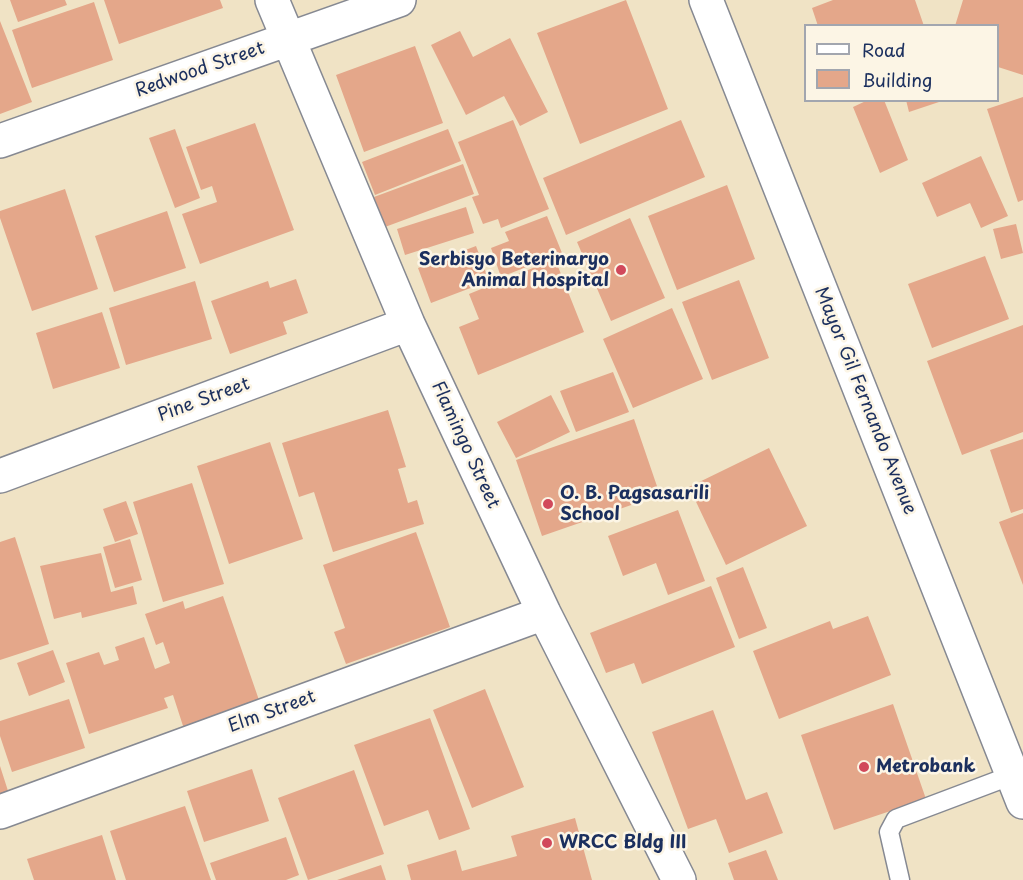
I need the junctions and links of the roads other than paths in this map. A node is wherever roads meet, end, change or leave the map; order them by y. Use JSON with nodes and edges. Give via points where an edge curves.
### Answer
{"nodes":[{"id":1,"x":272,"y":0,"type":"edge"},
{"id":2,"x":399,"y":0,"type":"edge"},
{"id":3,"x":706,"y":0,"type":"edge"},
{"id":4,"x":289,"y":39,"type":"junction"},
{"id":5,"x":0,"y":141,"type":"edge"},
{"id":6,"x":408,"y":324,"type":"junction"},
{"id":7,"x":0,"y":476,"type":"edge"},
{"id":8,"x":544,"y":613,"type":"junction"},
{"id":9,"x":1019,"y":783,"type":"edge"},
{"id":10,"x":0,"y":812,"type":"edge"},
{"id":11,"x":679,"y":880,"type":"edge"},
{"id":12,"x":900,"y":880,"type":"edge"}],
"edges":[{"from":1,"to":4,"type":"street","name":"Flamingo Street"},
{"from":2,"to":4,"type":"street","name":"Redwood Street"},
{"from":3,"to":9,"type":"street","name":"Mayor Gil Fernando Avenue"},
{"from":4,"to":5,"type":"street","name":"Redwood Street"},
{"from":4,"to":6,"type":"street","name":"Flamingo Street"},
{"from":6,"to":7,"type":"street","name":"Pine Street"},
{"from":6,"to":8,"type":"street","name":"Flamingo Street"},
{"from":8,"to":10,"type":"street","name":"Elm Street"},
{"from":8,"to":11,"type":"street","name":"Flamingo Street"},
{"from":9,"to":12,"type":"lane","via":[[896,819],[889,832]]}]}
